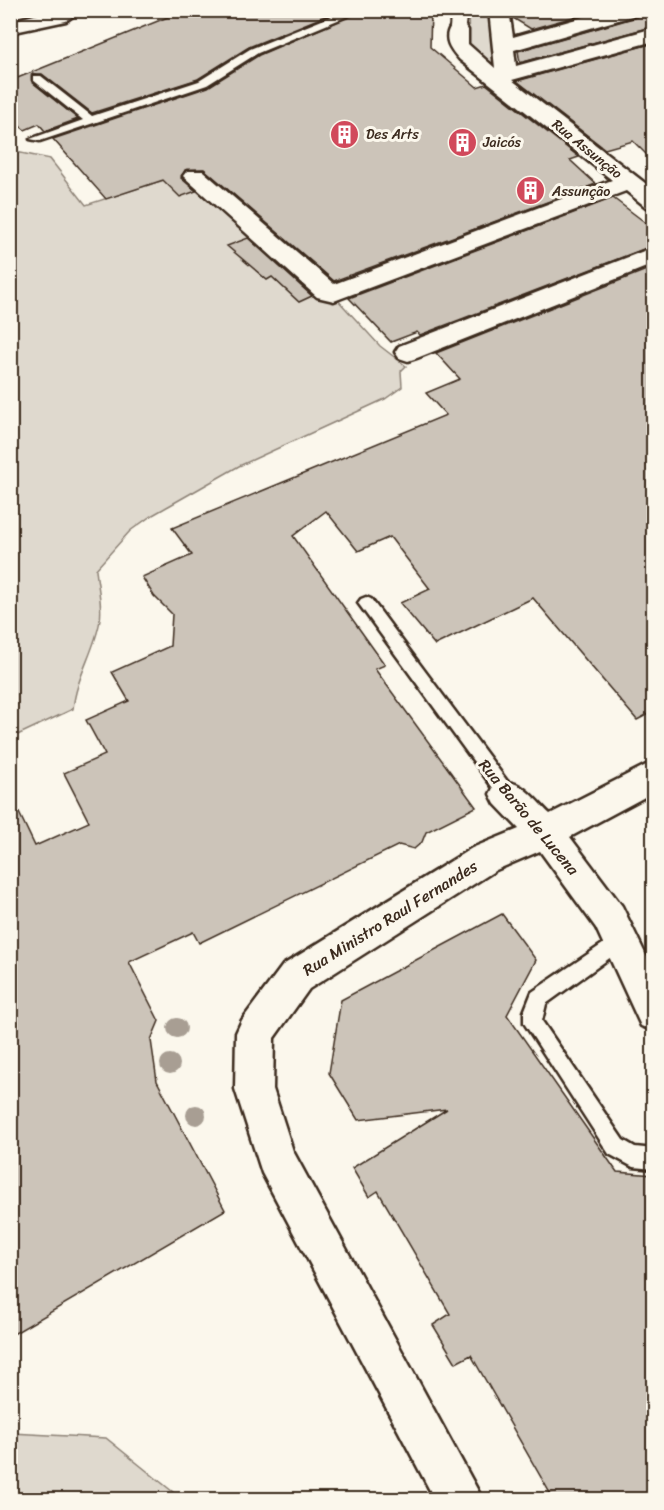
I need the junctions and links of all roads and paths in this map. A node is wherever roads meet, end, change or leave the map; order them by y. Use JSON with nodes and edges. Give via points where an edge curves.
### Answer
{"nodes":[{"id":1,"x":71,"y":10,"type":"edge"},
{"id":2,"x":499,"y":10,"type":"edge"},
{"id":3,"x":632,"y":10,"type":"edge"},
{"id":4,"x":351,"y":12,"type":"edge"},
{"id":5,"x":459,"y":20,"type":"edge"},
{"id":6,"x":10,"y":27,"type":"edge"},
{"id":7,"x":654,"y":34,"type":"edge"},
{"id":8,"x":502,"y":47,"type":"junction"},
{"id":9,"x":507,"y":75,"type":"junction"},
{"id":10,"x":37,"y":78,"type":"dead end"},
{"id":11,"x":520,"y":95,"type":"junction"},
{"id":12,"x":91,"y":121,"type":"junction"},
{"id":13,"x":36,"y":139,"type":"dead end"},
{"id":14,"x":195,"y":176,"type":"dead end"},
{"id":15,"x":629,"y":182,"type":"junction"},
{"id":16,"x":654,"y":202,"type":"edge"},
{"id":17,"x":654,"y":255,"type":"edge"},
{"id":18,"x":408,"y":352,"type":"dead end"},
{"id":19,"x":366,"y":603,"type":"dead end"},
{"id":20,"x":654,"y":775,"type":"edge"},
{"id":21,"x":507,"y":794,"type":"joint"},
{"id":22,"x":546,"y":833,"type":"junction"},
{"id":23,"x":619,"y":941,"type":"junction"},
{"id":24,"x":654,"y":1012,"type":"edge"},
{"id":25,"x":654,"y":1159,"type":"edge"},
{"id":26,"x":460,"y":1500,"type":"edge"}],
"edges":[{"from":1,"to":6,"type":"street"},
{"from":2,"to":8,"type":"street","name":"Rua Assunção"},
{"from":3,"to":8,"type":"street"},
{"from":4,"to":12,"type":"lane","via":[[254,51],[203,83]]},
{"from":5,"to":11,"type":"street","name":"Rua Assunção","via":[[458,45]]},
{"from":7,"to":9,"type":"street"},
{"from":8,"to":9,"type":"street","name":"Rua Assunção"},
{"from":9,"to":11,"type":"street","name":"Rua Assunção"},
{"from":10,"to":12,"type":"lane"},
{"from":11,"to":15,"type":"street","name":"Rua Assunção"},
{"from":12,"to":13,"type":"lane"},
{"from":14,"to":15,"type":"street","via":[[326,291],[334,293]]},
{"from":15,"to":16,"type":"street","name":"Rua Assunção"},
{"from":17,"to":18,"type":"street"},
{"from":19,"to":21,"type":"lane","name":"Rua Barão de Lucena"},
{"from":20,"to":22,"type":"street","name":"Rua Ministro Raul Fernandes"},
{"from":21,"to":22,"type":"street","name":"Rua Barão de Lucena"},
{"from":22,"to":23,"type":"street","name":"Rua Barão de Lucena","via":[[609,917]]},
{"from":22,"to":26,"type":"street","name":"Rua Ministro Raul Fernandes","via":[[484,859],[296,976],[255,1033],[254,1089],[276,1159]]},
{"from":23,"to":24,"type":"street","name":"Rua Barão de Lucena"},
{"from":23,"to":25,"type":"lane","via":[[539,998],[532,1012],[533,1023],[616,1147],[633,1157]]}]}
